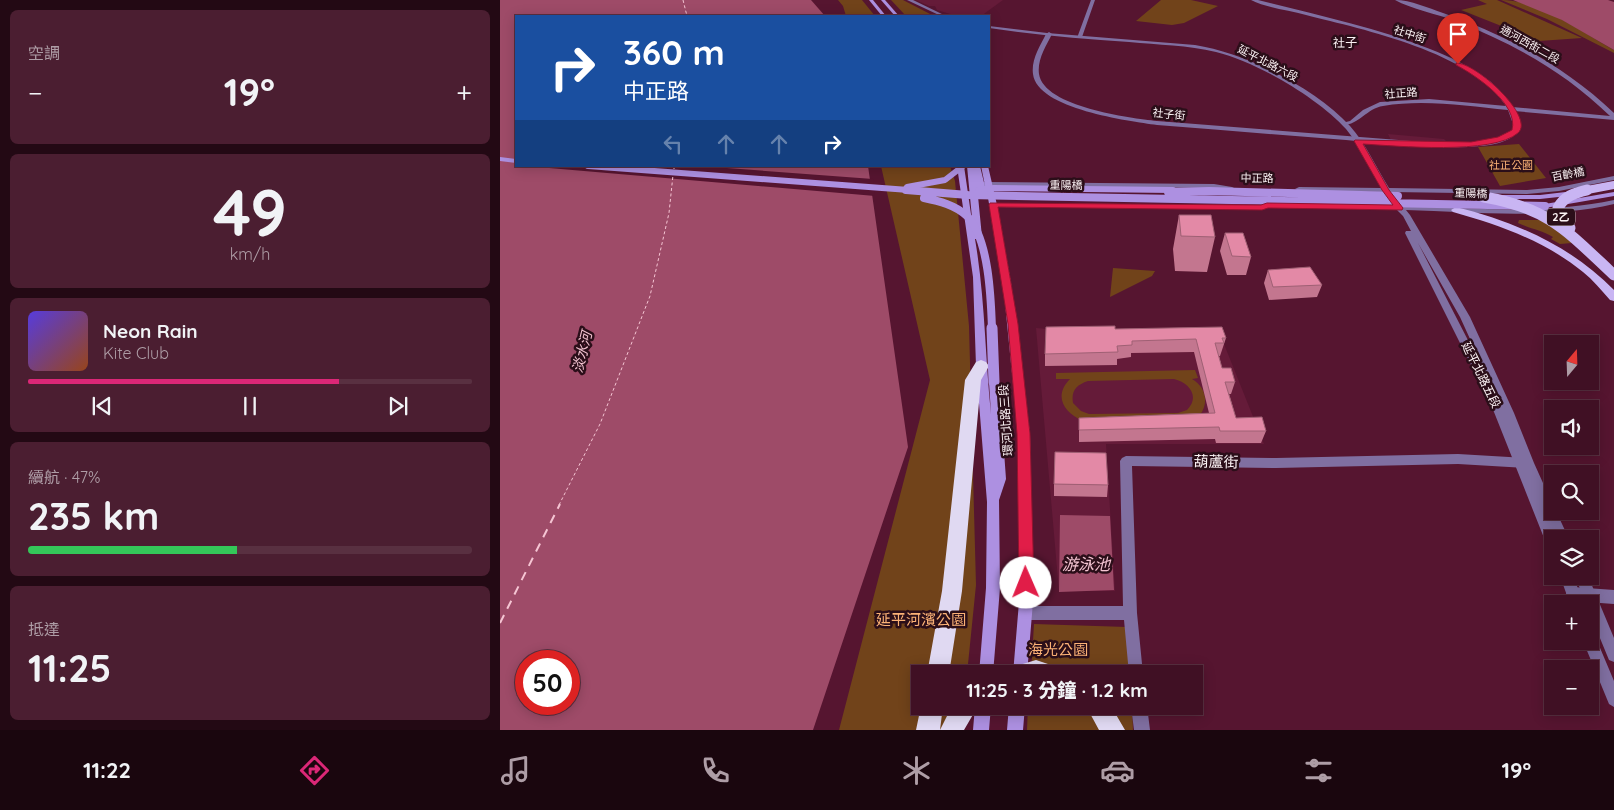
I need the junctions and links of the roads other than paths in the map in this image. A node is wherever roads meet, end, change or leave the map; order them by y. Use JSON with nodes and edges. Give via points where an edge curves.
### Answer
{"nodes":[{"id":1,"x":871,"y":0,"type":"edge"},
{"id":2,"x":881,"y":0,"type":"edge"},
{"id":3,"x":909,"y":0,"type":"edge"},
{"id":4,"x":1093,"y":0,"type":"edge"},
{"id":5,"x":1254,"y":0,"type":"edge"},
{"id":6,"x":1397,"y":0,"type":"edge"},
{"id":7,"x":883,"y":15,"type":"edge"},
{"id":8,"x":891,"y":15,"type":"edge"},
{"id":9,"x":896,"y":15,"type":"edge"},
{"id":10,"x":942,"y":15,"type":"edge"},
{"id":11,"x":990,"y":27,"type":"edge"},
{"id":12,"x":1034,"y":33,"type":"junction"},
{"id":13,"x":990,"y":34,"type":"edge"},
{"id":14,"x":1049,"y":34,"type":"junction"},
{"id":15,"x":1079,"y":37,"type":"junction"},
{"id":16,"x":1512,"y":108,"type":"junction"},
{"id":17,"x":1614,"y":117,"type":"edge"},
{"id":18,"x":1344,"y":124,"type":"junction"},
{"id":19,"x":1358,"y":141,"type":"junction"},
{"id":20,"x":500,"y":157,"type":"edge"},
{"id":21,"x":515,"y":159,"type":"edge"},
{"id":22,"x":601,"y":167,"type":"edge"},
{"id":23,"x":648,"y":167,"type":"edge"},
{"id":24,"x":960,"y":167,"type":"edge"},
{"id":25,"x":961,"y":167,"type":"edge"},
{"id":26,"x":970,"y":167,"type":"edge"},
{"id":27,"x":976,"y":167,"type":"edge"},
{"id":28,"x":984,"y":167,"type":"edge"},
{"id":29,"x":1614,"y":178,"type":"edge"},
{"id":30,"x":1614,"y":185,"type":"edge"},
{"id":31,"x":851,"y":187,"type":"junction"},
{"id":32,"x":906,"y":187,"type":"junction"},
{"id":33,"x":1224,"y":188,"type":"junction"},
{"id":34,"x":1329,"y":190,"type":"junction"},
{"id":35,"x":1386,"y":190,"type":"junction"},
{"id":36,"x":1424,"y":191,"type":"junction"},
{"id":37,"x":1526,"y":192,"type":"joint"},
{"id":38,"x":969,"y":193,"type":"junction"},
{"id":39,"x":1574,"y":193,"type":"junction"},
{"id":40,"x":988,"y":194,"type":"junction"},
{"id":41,"x":1614,"y":194,"type":"edge"},
{"id":42,"x":1365,"y":195,"type":"junction"},
{"id":43,"x":1484,"y":197,"type":"junction"},
{"id":44,"x":1345,"y":198,"type":"junction"},
{"id":45,"x":1390,"y":202,"type":"junction"},
{"id":46,"x":1614,"y":202,"type":"edge"},
{"id":47,"x":1267,"y":205,"type":"junction"},
{"id":48,"x":976,"y":206,"type":"junction"},
{"id":49,"x":1337,"y":206,"type":"junction"},
{"id":50,"x":1437,"y":209,"type":"junction"},
{"id":51,"x":1400,"y":210,"type":"junction"},
{"id":52,"x":1456,"y":210,"type":"junction"},
{"id":53,"x":966,"y":215,"type":"junction"},
{"id":54,"x":1614,"y":269,"type":"edge"},
{"id":55,"x":1614,"y":275,"type":"edge"},
{"id":56,"x":977,"y":277,"type":"junction"},
{"id":57,"x":1614,"y":296,"type":"edge"},
{"id":58,"x":981,"y":366,"type":"junction"},
{"id":59,"x":1523,"y":463,"type":"junction"},
{"id":60,"x":993,"y":502,"type":"junction"},
{"id":61,"x":1547,"y":530,"type":"edge"},
{"id":62,"x":1558,"y":530,"type":"edge"},
{"id":63,"x":1584,"y":585,"type":"edge"},
{"id":64,"x":1588,"y":594,"type":"junction"},
{"id":65,"x":1614,"y":597,"type":"edge"},
{"id":66,"x":1026,"y":613,"type":"junction"},
{"id":67,"x":1130,"y":613,"type":"junction"},
{"id":68,"x":1594,"y":650,"type":"edge"},
{"id":69,"x":1614,"y":655,"type":"edge"},
{"id":70,"x":940,"y":665,"type":"edge"},
{"id":71,"x":987,"y":665,"type":"edge"},
{"id":72,"x":1023,"y":665,"type":"edge"},
{"id":73,"x":1135,"y":665,"type":"edge"},
{"id":74,"x":1614,"y":699,"type":"edge"},
{"id":75,"x":930,"y":715,"type":"edge"},
{"id":76,"x":960,"y":715,"type":"edge"},
{"id":77,"x":982,"y":715,"type":"edge"},
{"id":78,"x":1017,"y":715,"type":"edge"},
{"id":79,"x":1103,"y":715,"type":"edge"},
{"id":80,"x":1140,"y":715,"type":"edge"},
{"id":81,"x":928,"y":730,"type":"edge"},
{"id":82,"x":952,"y":730,"type":"edge"},
{"id":83,"x":981,"y":730,"type":"edge"},
{"id":84,"x":1015,"y":730,"type":"edge"},
{"id":85,"x":1114,"y":730,"type":"edge"},
{"id":86,"x":1142,"y":730,"type":"edge"}],
"edges":[{"from":1,"to":7,"type":"main road"},
{"from":2,"to":8,"type":"main road"},
{"from":2,"to":9,"type":"main road"},
{"from":3,"to":10,"type":"street"},
{"from":4,"to":15,"type":"street"},
{"from":5,"to":16,"type":"street","name":"社中街","via":[[1443,56],[1495,88]]},
{"from":6,"to":17,"type":"street","name":"通河西街二段","via":[[1472,26],[1512,44],[1564,75]]},
{"from":11,"to":12,"type":"street","name":"延平北路六段"},
{"from":12,"to":13,"type":"street","name":"延平北路六段"},
{"from":12,"to":14,"type":"street","name":"延平北路六段"},
{"from":14,"to":15,"type":"street","name":"延平北路六段"},
{"from":14,"to":19,"type":"street","name":"社子街","via":[[1037,60],[1036,77],[1055,98],[1096,112],[1157,123]]},
{"from":15,"to":18,"type":"street","name":"延平北路六段","via":[[1187,46],[1225,53],[1289,84]]},
{"from":16,"to":17,"type":"street","name":"社正路"},
{"from":16,"to":18,"type":"street","name":"社正路","via":[[1429,101],[1395,102],[1373,107]]},
{"from":16,"to":19,"type":"street","via":[[1517,127],[1515,131],[1510,136],[1486,143]]},
{"from":18,"to":19,"type":"street","name":"延平北路六段"},
{"from":19,"to":35,"type":"street","name":"延平北路六段"},
{"from":20,"to":21,"type":"main road"},
{"from":22,"to":31,"type":"main road","name":"重陽橋","bridge":true},
{"from":23,"to":32,"type":"main road","name":"重陽橋","bridge":true},
{"from":24,"to":32,"type":"main road","bridge":true,"via":[[943,180]]},
{"from":25,"to":53,"type":"main road","name":"環河北路三段"},
{"from":26,"to":48,"type":"main road"},
{"from":27,"to":40,"type":"main road"},
{"from":28,"to":40,"type":"main road","name":"環河北路三段"},
{"from":29,"to":37,"type":"street","name":"百齡橋"},
{"from":30,"to":39,"type":"main road","name":"百齡橋","number":"2乙","bridge":true},
{"from":31,"to":38,"type":"main road","name":"重陽橋","bridge":true},
{"from":31,"to":60,"type":"main road","bridge":true,"via":[[931,199],[958,210],[971,220],[978,233],[990,296],[1000,479]]},
{"from":32,"to":38,"type":"main road","name":"重陽橋","bridge":true},
{"from":33,"to":34,"type":"street","name":"中正路"},
{"from":33,"to":38,"type":"main road","bridge":true,"via":[[994,188]]},
{"from":33,"to":40,"type":"street","name":"中正路"},
{"from":34,"to":35,"type":"street","name":"中正路"},
{"from":34,"to":49,"type":"street"},
{"from":35,"to":36,"type":"street","name":"中正路"},
{"from":35,"to":51,"type":"street","name":"延平北路五段"},
{"from":36,"to":37,"type":"street","name":"中正路"},
{"from":36,"to":50,"type":"street"},
{"from":38,"to":42,"type":"main road","name":"重陽橋","bridge":true,"via":[[1209,191]]},
{"from":38,"to":45,"type":"main road","name":"重陽橋","bridge":true},
{"from":38,"to":47,"type":"main road","bridge":true,"via":[[988,199]]},
{"from":39,"to":43,"type":"main road","name":"重陽橋","bridge":true},
{"from":39,"to":54,"type":"main road","name":"百齡橋","number":"2乙","bridge":true,"via":[[1562,200],[1558,207],[1560,215]]},
{"from":40,"to":44,"type":"main road","bridge":true},
{"from":40,"to":47,"type":"street","via":[[1211,208],[1262,208]]},
{"from":40,"to":48,"type":"main road"},
{"from":40,"to":66,"type":"main road","name":"環河北路三段","via":[[1013,324],[1024,434]]},
{"from":41,"to":45,"type":"main road","name":"重陽橋","bridge":true,"via":[[1545,206]]},
{"from":42,"to":43,"type":"main road","name":"重陽橋","bridge":true},
{"from":42,"to":44,"type":"main road","bridge":true},
{"from":43,"to":55,"type":"main road","bridge":true,"via":[[1520,205],[1556,223]]},
{"from":44,"to":45,"type":"main road","bridge":true},
{"from":46,"to":52,"type":"street","via":[[1549,213]]},
{"from":47,"to":49,"type":"street"},
{"from":48,"to":53,"type":"main road"},
{"from":48,"to":56,"type":"main road","via":[[980,264]]},
{"from":49,"to":51,"type":"street"},
{"from":50,"to":51,"type":"street"},
{"from":50,"to":52,"type":"street"},
{"from":51,"to":59,"type":"street","name":"延平北路五段","via":[[1400,216]]},
{"from":52,"to":57,"type":"main road","via":[[1543,240],[1583,267]]},
{"from":53,"to":56,"type":"main road","name":"環河北路三段"},
{"from":56,"to":58,"type":"main road","name":"環河北路三段"},
{"from":58,"to":60,"type":"main road","name":"環河北路三段"},
{"from":58,"to":70,"type":"highway","via":[[973,380],[952,591]]},
{"from":59,"to":61,"type":"street","name":"延平北路五段"},
{"from":59,"to":62,"type":"street"},
{"from":59,"to":67,"type":"street","name":"葫蘆街","via":[[1458,459],[1276,463],[1132,461]]},
{"from":60,"to":71,"type":"main road","name":"環河北路三段","via":[[993,588]]},
{"from":63,"to":64,"type":"street"},
{"from":64,"to":65,"type":"street"},
{"from":64,"to":69,"type":"street"},
{"from":66,"to":67,"type":"street"},
{"from":66,"to":72,"type":"main road","name":"環河北路三段"},
{"from":67,"to":73,"type":"street","name":"葫蘆街"},
{"from":68,"to":74,"type":"street"},
{"from":75,"to":81,"type":"highway"},
{"from":76,"to":82,"type":"highway"},
{"from":77,"to":83,"type":"main road"},
{"from":78,"to":84,"type":"main road"},
{"from":79,"to":85,"type":"highway"},
{"from":80,"to":86,"type":"street"}]}
